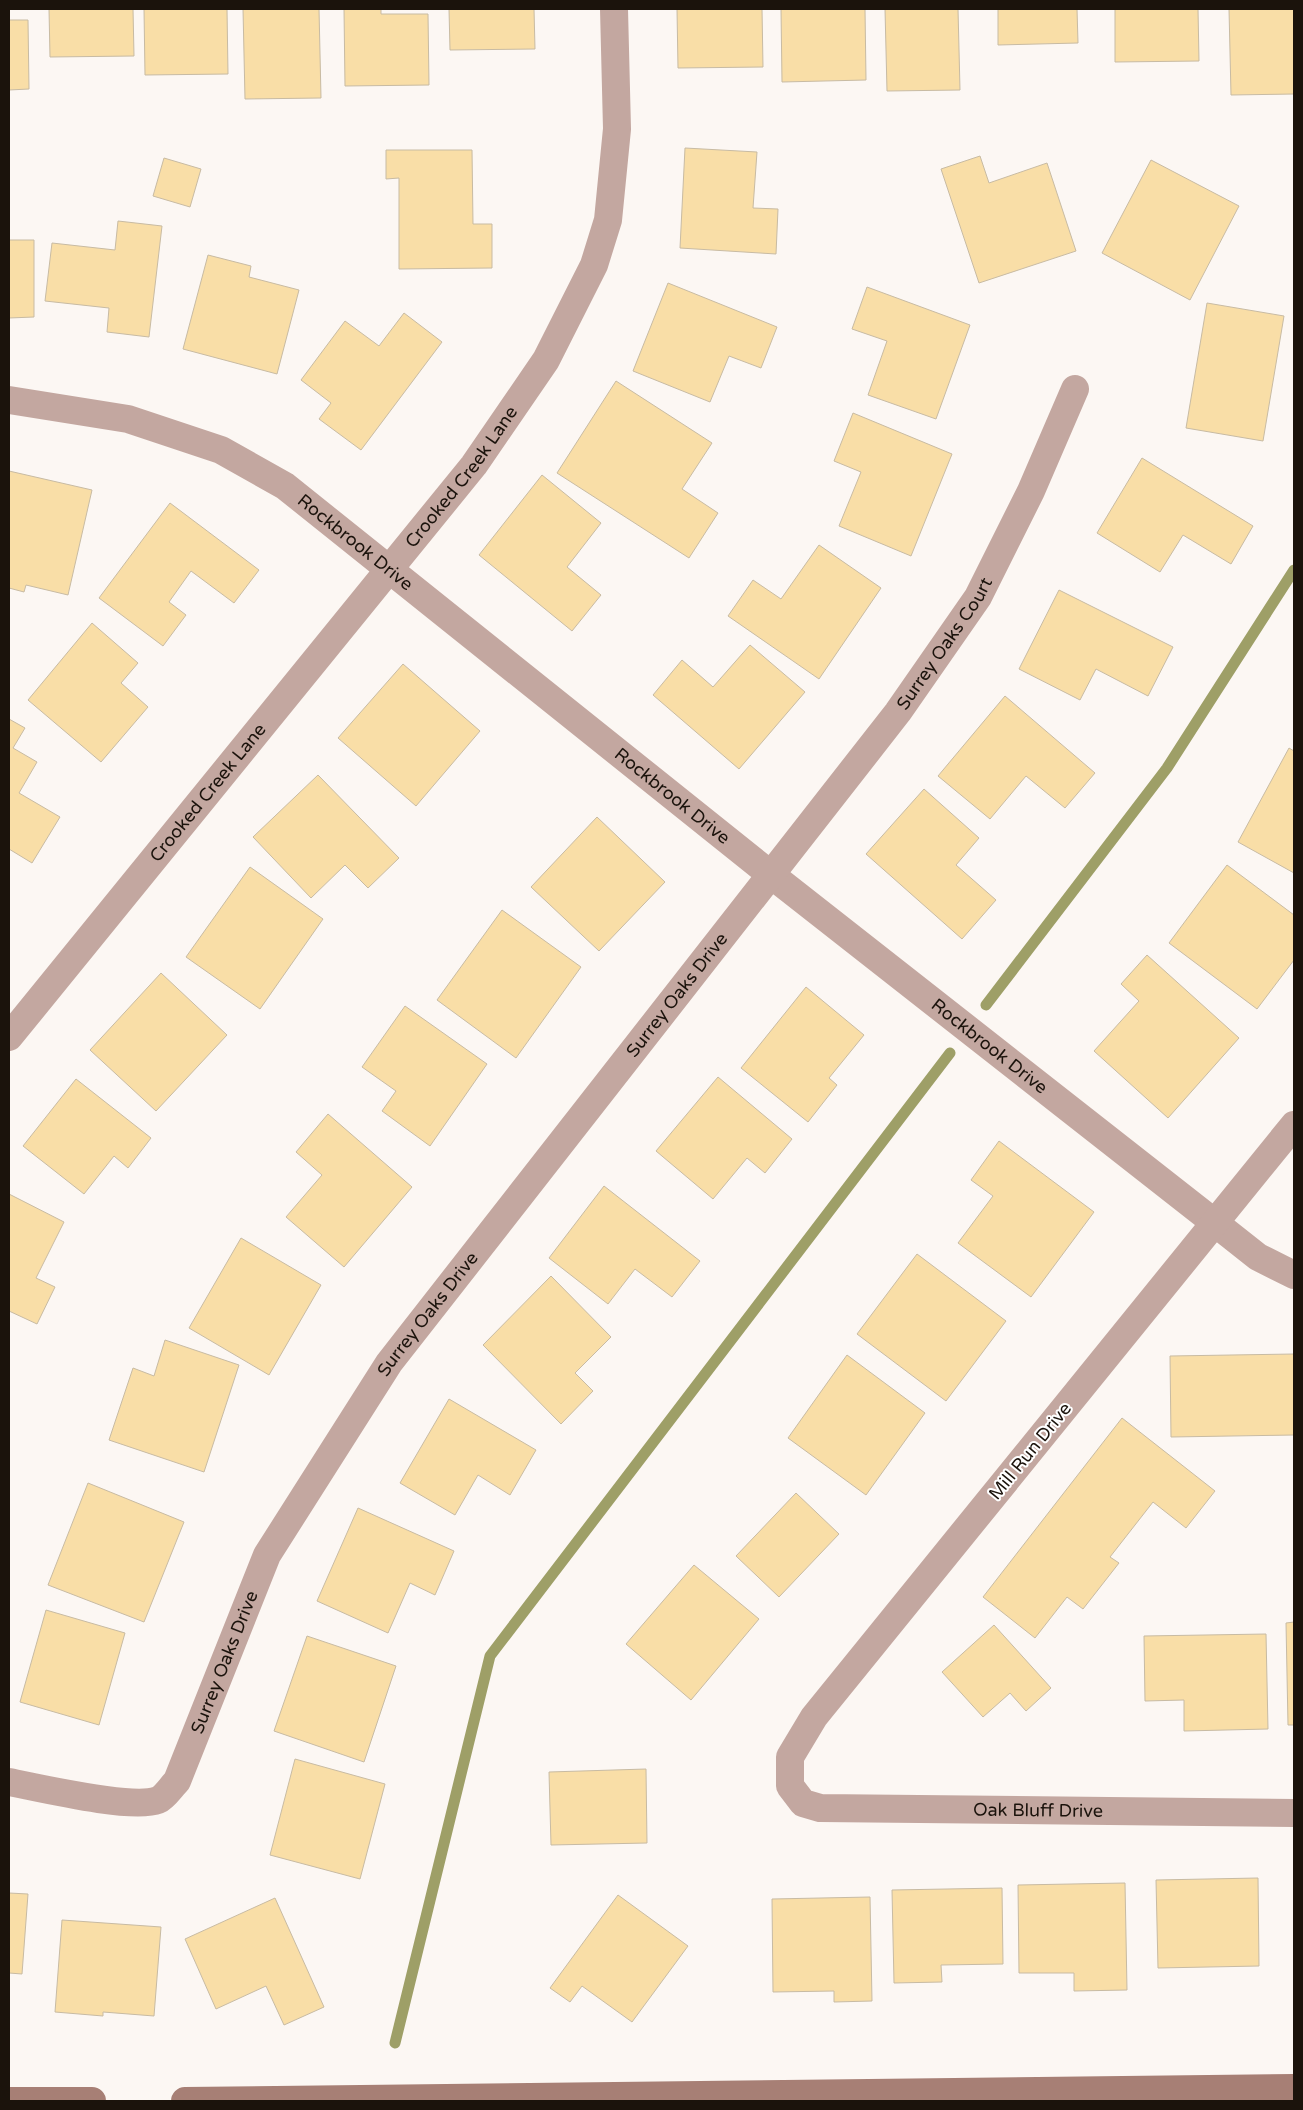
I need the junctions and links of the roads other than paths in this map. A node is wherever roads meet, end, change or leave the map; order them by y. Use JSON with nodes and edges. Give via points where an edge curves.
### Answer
{"nodes":[{"id":1,"x":614,"y":9,"type":"edge"},
{"id":2,"x":1075,"y":388,"type":"dead end"},
{"id":3,"x":9,"y":400,"type":"edge"},
{"id":4,"x":389,"y":569,"type":"junction"},
{"id":5,"x":770,"y":874,"type":"junction"},
{"id":6,"x":9,"y":1038,"type":"edge"},
{"id":7,"x":1294,"y":1125,"type":"edge"},
{"id":8,"x":1215,"y":1223,"type":"junction"},
{"id":9,"x":1294,"y":1275,"type":"edge"},
{"id":10,"x":9,"y":1782,"type":"edge"},
{"id":11,"x":790,"y":1786,"type":"joint"},
{"id":12,"x":1294,"y":1813,"type":"edge"},
{"id":13,"x":1294,"y":2088,"type":"edge"},
{"id":14,"x":9,"y":2100,"type":"edge"},
{"id":15,"x":92,"y":2101,"type":"edge"},
{"id":16,"x":185,"y":2101,"type":"edge"}],
"edges":[{"from":1,"to":4,"type":"street","name":"Crooked Creek Lane","via":[[617,129],[608,220],[594,265],[546,360],[474,465]]},
{"from":2,"to":5,"type":"street","name":"Surrey Oaks Court","via":[[1030,491],[978,597],[898,712]]},
{"from":3,"to":4,"type":"street","name":"Rockbrook Drive","via":[[128,420],[221,450],[285,486]]},
{"from":4,"to":5,"type":"street","name":"Rockbrook Drive"},
{"from":4,"to":6,"type":"street","name":"Crooked Creek Lane"},
{"from":5,"to":8,"type":"street","name":"Rockbrook Drive"},
{"from":5,"to":10,"type":"street","name":"Surrey Oaks Drive","via":[[389,1364],[267,1554],[176,1781],[160,1799],[148,1803],[109,1800]]},
{"from":7,"to":8,"type":"street","name":"Mill Run Drive"},
{"from":8,"to":9,"type":"street","name":"Rockbrook Drive","via":[[1258,1257]]},
{"from":8,"to":11,"type":"street","name":"Mill Run Drive","via":[[814,1717],[790,1757]]},
{"from":11,"to":12,"type":"street","name":"Oak Bluff Drive","via":[[803,1803],[820,1808]]},
{"from":13,"to":16,"type":"main road"},
{"from":14,"to":15,"type":"main road"}]}
